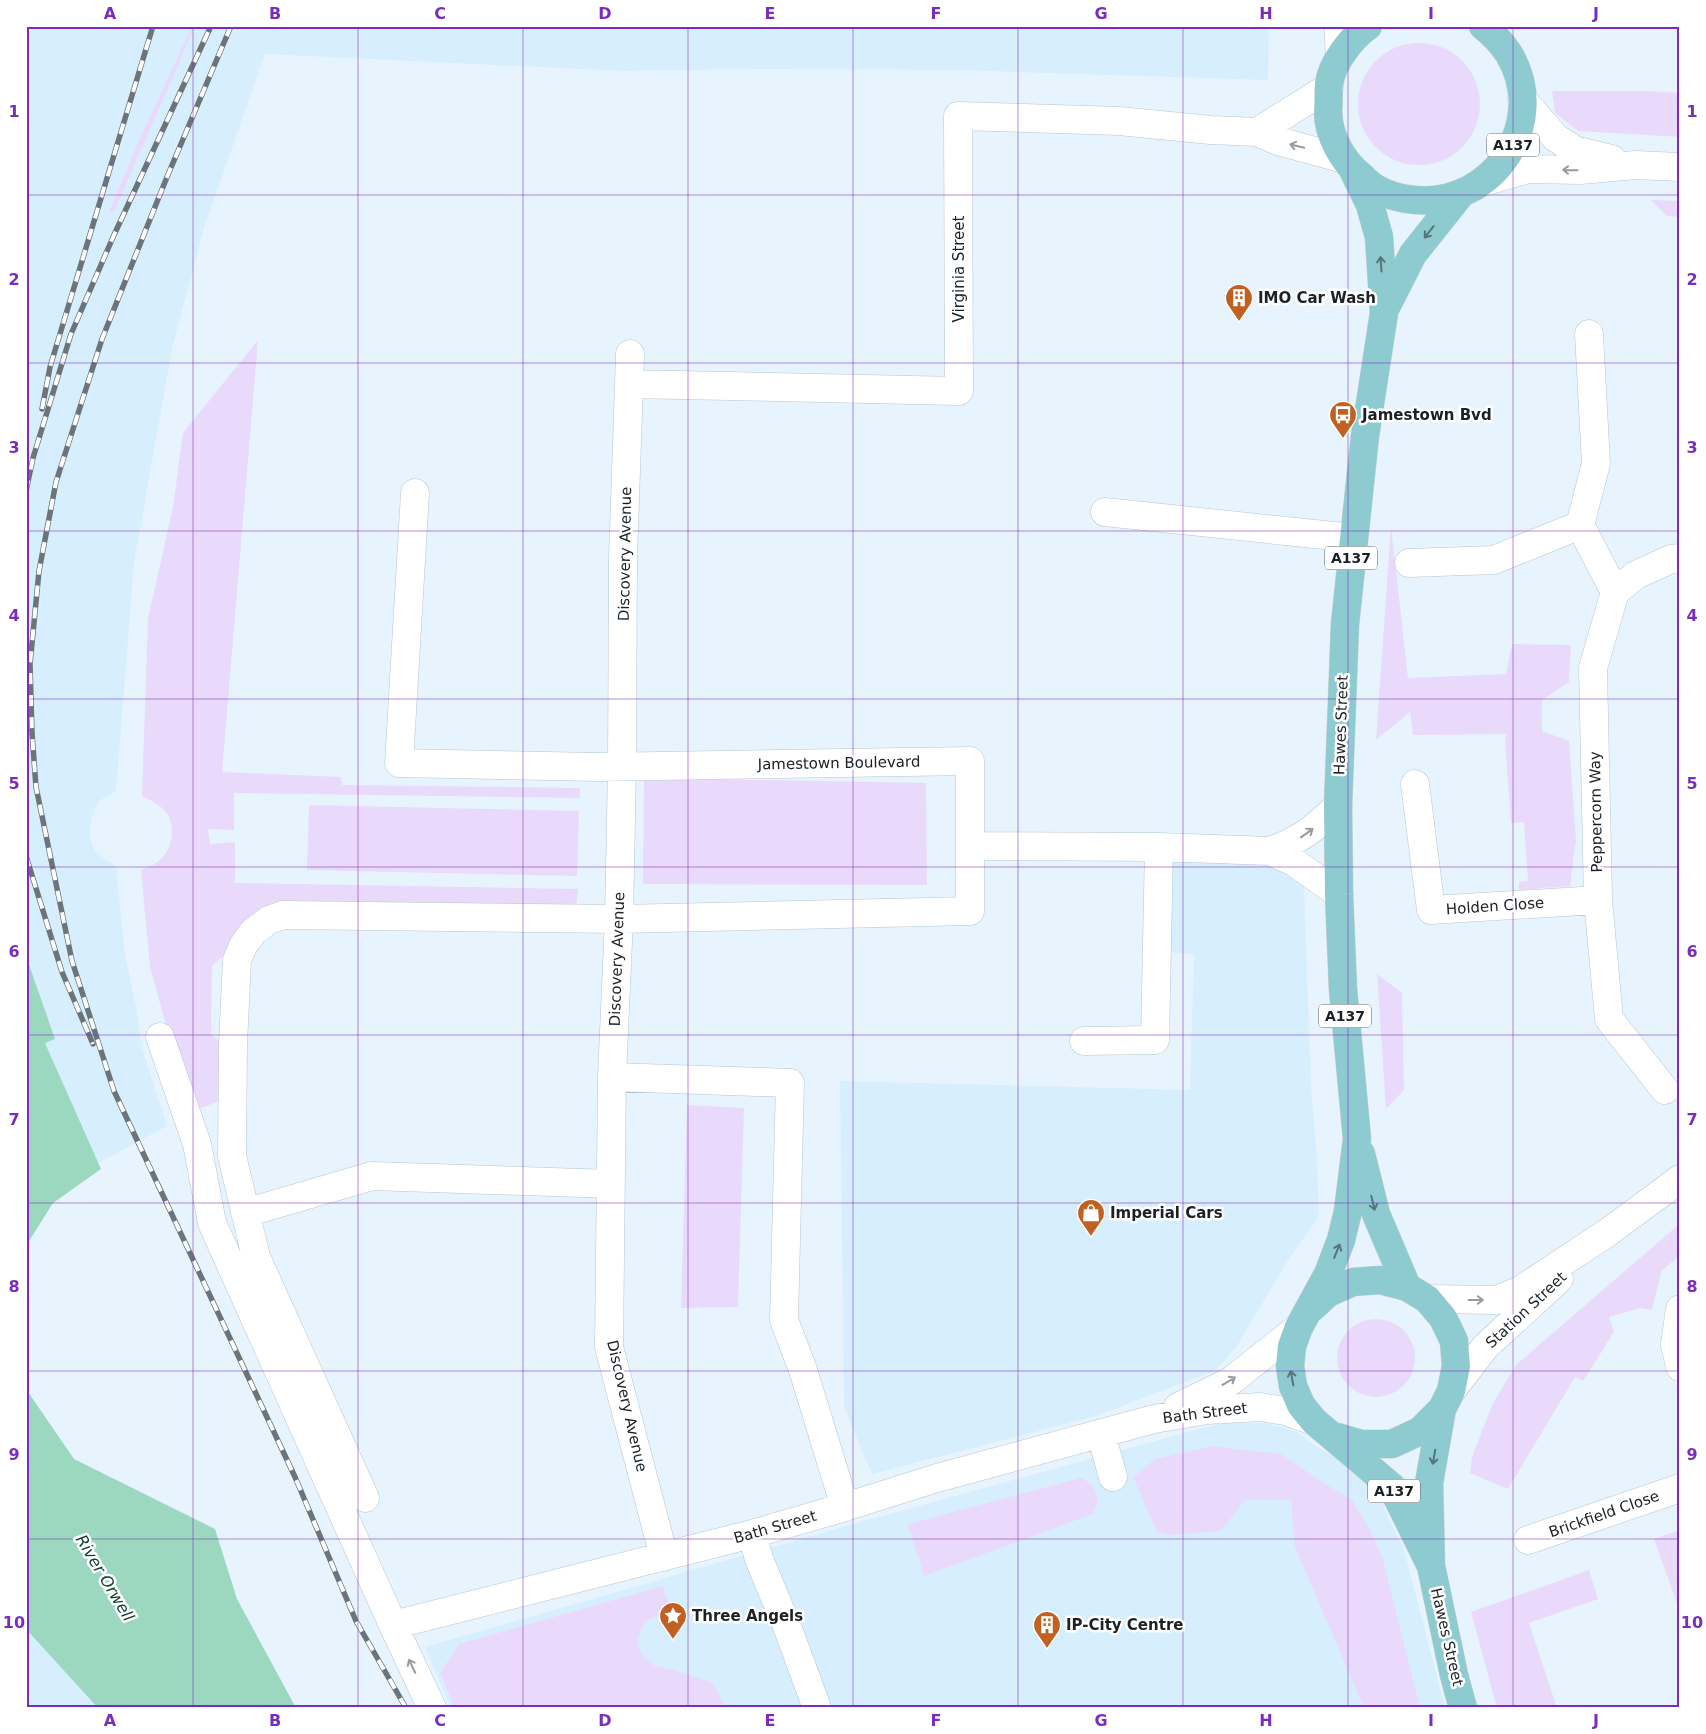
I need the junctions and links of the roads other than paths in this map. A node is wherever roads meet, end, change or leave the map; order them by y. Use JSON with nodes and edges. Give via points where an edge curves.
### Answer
{"nodes":[{"id":1,"x":1483,"y":26,"type":"edge"},
{"id":2,"x":1513,"y":26,"type":"edge"},
{"id":3,"x":1355,"y":29,"type":"edge"},
{"id":4,"x":1509,"y":54,"type":"junction"},
{"id":5,"x":1329,"y":87,"type":"junction"},
{"id":6,"x":1522,"y":98,"type":"junction"},
{"id":7,"x":1257,"y":132,"type":"junction"},
{"id":8,"x":1348,"y":164,"type":"junction"},
{"id":9,"x":1636,"y":165,"type":"junction"},
{"id":10,"x":1680,"y":167,"type":"edge"},
{"id":11,"x":1471,"y":188,"type":"junction"},
{"id":12,"x":1384,"y":313,"type":"junction"},
{"id":13,"x":1589,"y":334,"type":"dead end"},
{"id":14,"x":630,"y":354,"type":"dead end"},
{"id":15,"x":630,"y":384,"type":"junction"},
{"id":16,"x":415,"y":493,"type":"dead end"},
{"id":17,"x":1105,"y":512,"type":"dead end"},
{"id":18,"x":1580,"y":525,"type":"junction"},
{"id":19,"x":1353,"y":538,"type":"junction"},
{"id":20,"x":1680,"y":558,"type":"edge"},
{"id":21,"x":1409,"y":563,"type":"dead end"},
{"id":22,"x":1615,"y":592,"type":"junction"},
{"id":23,"x":622,"y":766,"type":"junction"},
{"id":24,"x":1415,"y":784,"type":"dead end"},
{"id":25,"x":1338,"y":806,"type":"junction"},
{"id":26,"x":971,"y":846,"type":"junction"},
{"id":27,"x":1159,"y":847,"type":"junction"},
{"id":28,"x":1270,"y":851,"type":"junction"},
{"id":29,"x":1339,"y":894,"type":"junction"},
{"id":30,"x":1598,"y":900,"type":"junction"},
{"id":31,"x":619,"y":919,"type":"junction"},
{"id":32,"x":160,"y":1037,"type":"dead end"},
{"id":33,"x":1084,"y":1041,"type":"dead end"},
{"id":34,"x":612,"y":1077,"type":"junction"},
{"id":35,"x":1665,"y":1090,"type":"dead end"},
{"id":36,"x":1357,"y":1139,"type":"junction"},
{"id":37,"x":1680,"y":1179,"type":"edge"},
{"id":38,"x":610,"y":1184,"type":"junction"},
{"id":39,"x":245,"y":1213,"type":"junction"},
{"id":40,"x":1607,"y":1233,"type":"junction"},
{"id":41,"x":1417,"y":1293,"type":"junction"},
{"id":42,"x":1680,"y":1309,"type":"edge"},
{"id":43,"x":1303,"y":1319,"type":"junction"},
{"id":44,"x":1680,"y":1367,"type":"edge"},
{"id":45,"x":1447,"y":1400,"type":"junction"},
{"id":46,"x":1154,"y":1419,"type":"junction"},
{"id":47,"x":1323,"y":1428,"type":"junction"},
{"id":48,"x":1101,"y":1434,"type":"junction"},
{"id":49,"x":1113,"y":1478,"type":"dead end"},
{"id":50,"x":1680,"y":1488,"type":"edge"},
{"id":51,"x":365,"y":1498,"type":"dead end"},
{"id":52,"x":845,"y":1507,"type":"junction"},
{"id":53,"x":752,"y":1534,"type":"junction"},
{"id":54,"x":1528,"y":1540,"type":"dead end"},
{"id":55,"x":664,"y":1557,"type":"junction"},
{"id":56,"x":1431,"y":1566,"type":"junction"},
{"id":57,"x":393,"y":1625,"type":"junction"},
{"id":58,"x":432,"y":1708,"type":"edge"},
{"id":59,"x":817,"y":1708,"type":"edge"},
{"id":60,"x":1463,"y":1708,"type":"edge"}],
"edges":[{"from":1,"to":4,"type":"main road","number":"A137"},
{"from":2,"to":4,"type":"main road","number":"A137"},
{"from":3,"to":5,"type":"main road","number":"A137","via":[[1340,56]]},
{"from":4,"to":6,"type":"main road","number":"A137"},
{"from":5,"to":7,"type":"street"},
{"from":5,"to":8,"type":"main road","number":"A137","via":[[1331,131]]},
{"from":6,"to":9,"type":"street","via":[[1556,138],[1575,150]]},
{"from":6,"to":11,"type":"main road","number":"A137","via":[[1520,123],[1513,146],[1500,166]]},
{"from":8,"to":7,"type":"street","one_way":true},
{"from":7,"to":15,"type":"street","name":"Virginia Street","via":[[1119,122],[958,116],[959,392]]},
{"from":8,"to":11,"type":"main road","number":"A137","via":[[1375,188],[1402,199],[1431,201]]},
{"from":12,"to":8,"type":"main road","name":"Hawes Street","number":"A137","one_way":true,"via":[[1379,237],[1370,205]]},
{"from":9,"to":10,"type":"street"},
{"from":9,"to":11,"type":"street","one_way":true,"via":[[1580,170],[1528,169]]},
{"from":11,"to":12,"type":"main road","name":"Hawes Street","number":"A137","one_way":true,"via":[[1413,254]]},
{"from":12,"to":19,"type":"main road","name":"Hawes Street","number":"A137"},
{"from":13,"to":18,"type":"street","via":[[1596,464]]},
{"from":14,"to":15,"type":"street","name":"Discovery Avenue"},
{"from":15,"to":23,"type":"street","name":"Discovery Avenue"},
{"from":16,"to":23,"type":"street","via":[[399,763]]},
{"from":17,"to":19,"type":"street"},
{"from":18,"to":21,"type":"street","via":[[1494,560]]},
{"from":18,"to":22,"type":"street"},
{"from":19,"to":25,"type":"main road","name":"Hawes Street","number":"A137","via":[[1345,624]]},
{"from":20,"to":22,"type":"street","via":[[1636,575]]},
{"from":22,"to":30,"type":"street","name":"Peppercorn Way","via":[[1593,668]]},
{"from":23,"to":26,"type":"street","name":"Jamestown Boulevard","via":[[970,761]]},
{"from":23,"to":31,"type":"street","name":"Discovery Avenue"},
{"from":24,"to":30,"type":"street","name":"Holden Close","via":[[1431,910]]},
{"from":28,"to":25,"type":"street","one_way":true,"via":[[1307,834]]},
{"from":25,"to":29,"type":"main road","name":"Hawes Street","number":"A137"},
{"from":26,"to":27,"type":"street"},
{"from":26,"to":31,"type":"street","name":"Jamestown Boulevard","via":[[970,911]]},
{"from":27,"to":28,"type":"street"},
{"from":27,"to":33,"type":"street","via":[[1155,1040]]},
{"from":28,"to":29,"type":"street","via":[[1294,862]]},
{"from":29,"to":36,"type":"main road","name":"Hawes Street","number":"A137","via":[[1343,989]]},
{"from":30,"to":35,"type":"street","name":"Peppercorn Way","via":[[1609,1019]]},
{"from":31,"to":34,"type":"street","name":"Discovery Avenue"},
{"from":31,"to":39,"type":"street","via":[[283,915],[269,920],[253,932],[237,960],[233,1044],[232,1156]]},
{"from":32,"to":57,"type":"street","via":[[197,1144],[212,1223]]},
{"from":34,"to":38,"type":"street","name":"Discovery Avenue"},
{"from":34,"to":52,"type":"street","via":[[790,1084],[784,1320],[803,1370]]},
{"from":36,"to":41,"type":"main road","name":"Hawes Street","number":"A137","one_way":true,"via":[[1376,1214]]},
{"from":43,"to":36,"type":"main road","name":"Hawes Street","number":"A137","one_way":true,"via":[[1328,1274],[1341,1240]]},
{"from":37,"to":40,"type":"street","name":"Station Street"},
{"from":38,"to":39,"type":"street","via":[[372,1176]]},
{"from":38,"to":55,"type":"street","name":"Discovery Avenue","via":[[609,1347]]},
{"from":39,"to":51,"type":"street","via":[[256,1257]]},
{"from":41,"to":40,"type":"street","name":"Station Street","one_way":true,"via":[[1496,1300],[1519,1291]]},
{"from":40,"to":45,"type":"street","name":"Station Street","via":[[1486,1346]]},
{"from":41,"to":43,"type":"main road","via":[[1380,1280],[1353,1282],[1328,1293]]},
{"from":41,"to":45,"type":"main road","name":"Hawes Street","number":"A137","via":[[1444,1318],[1454,1341],[1456,1366]]},
{"from":42,"to":44,"type":"street","via":[[1675,1344]]},
{"from":46,"to":43,"type":"street","name":"Bath Street","one_way":true,"via":[[1231,1381]]},
{"from":47,"to":43,"type":"main road","name":"Hawes Street","number":"A137","one_way":true,"via":[[1301,1405],[1293,1386],[1292,1346]]},
{"from":45,"to":47,"type":"main road","via":[[1420,1431],[1392,1444],[1361,1444]]},
{"from":45,"to":56,"type":"main road","name":"Hawes Street","number":"A137","one_way":true,"via":[[1429,1483]]},
{"from":46,"to":47,"type":"street","name":"Bath Street","via":[[1207,1410],[1260,1407],[1285,1411]]},
{"from":46,"to":48,"type":"street","name":"Bath Street"},
{"from":47,"to":56,"type":"main road","name":"Hawes Street","number":"A137","via":[[1392,1487]]},
{"from":48,"to":49,"type":"street"},
{"from":48,"to":52,"type":"street","name":"Bath Street","via":[[937,1478]]},
{"from":50,"to":54,"type":"street","name":"Brickfield Close"},
{"from":52,"to":53,"type":"street","name":"Bath Street"},
{"from":53,"to":55,"type":"street","name":"Bath Street"},
{"from":53,"to":59,"type":"street"},
{"from":55,"to":57,"type":"street","name":"Bath Street"},
{"from":56,"to":60,"type":"main road","name":"Hawes Street","number":"A137"},
{"from":58,"to":57,"type":"street","one_way":true}]}
